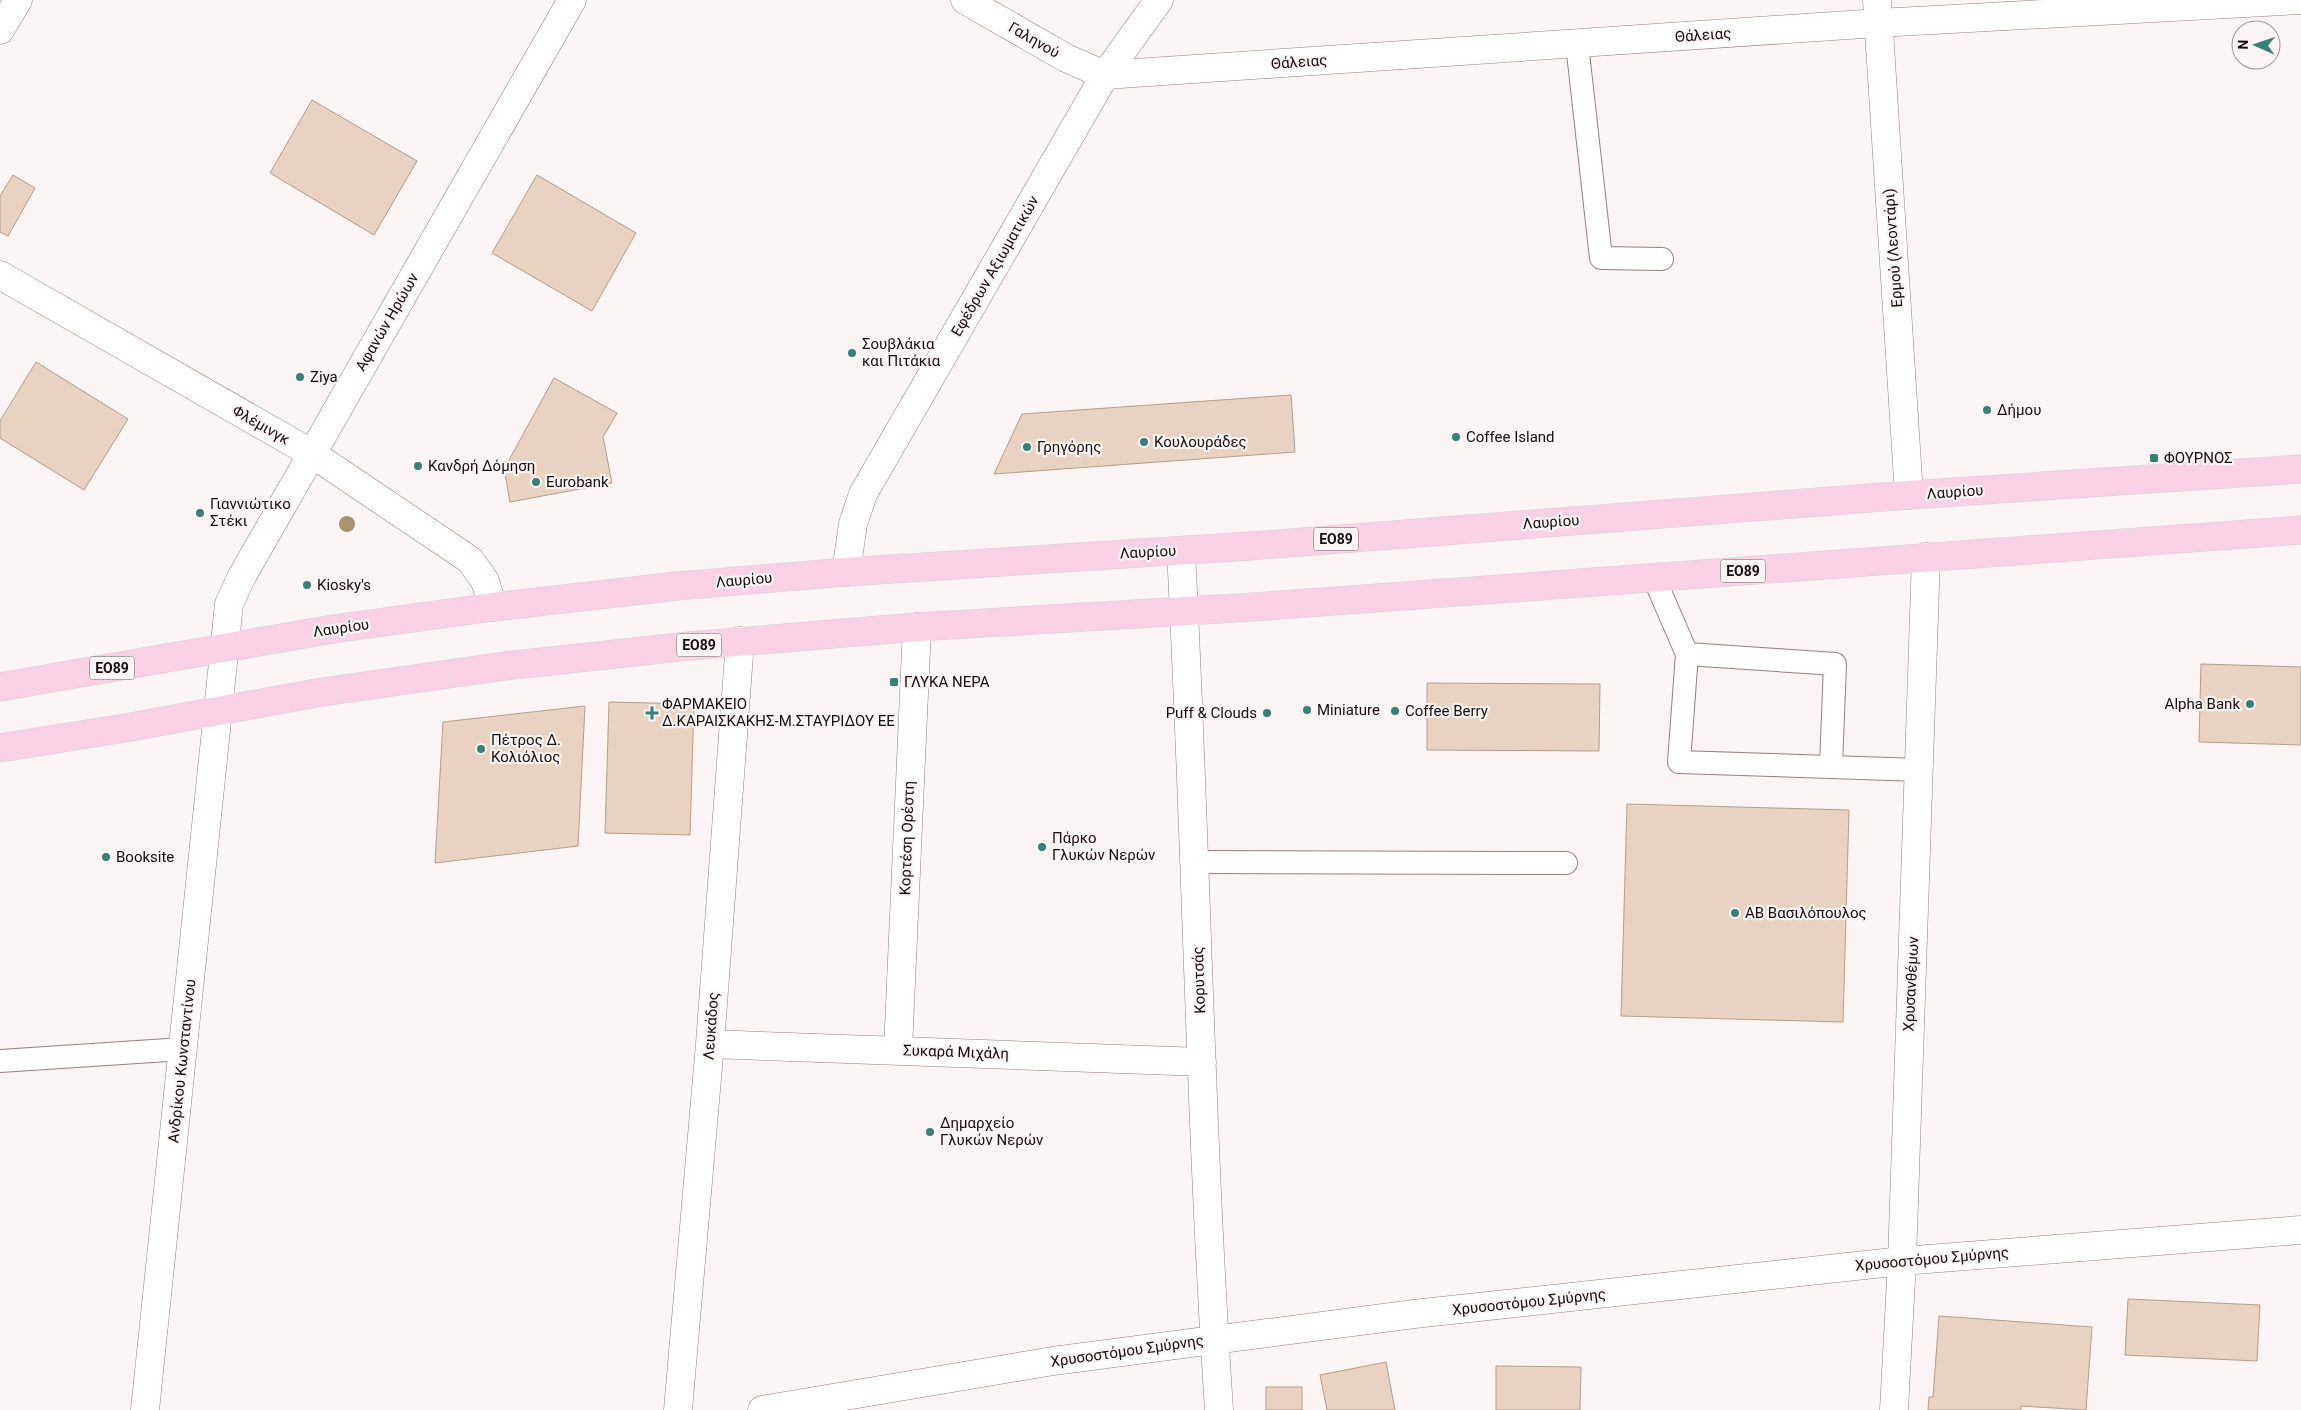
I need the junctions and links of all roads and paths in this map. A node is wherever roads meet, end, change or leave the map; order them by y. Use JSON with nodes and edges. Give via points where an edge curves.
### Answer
{"nodes":[{"id":1,"x":18,"y":0,"type":"edge"},
{"id":2,"x":572,"y":0,"type":"edge"},
{"id":3,"x":965,"y":0,"type":"edge"},
{"id":4,"x":1160,"y":0,"type":"edge"},
{"id":5,"x":2301,"y":0,"type":"edge"},
{"id":6,"x":1878,"y":12,"type":"edge"},
{"id":7,"x":0,"y":30,"type":"edge"},
{"id":8,"x":1577,"y":44,"type":"junction"},
{"id":9,"x":1106,"y":76,"type":"junction"},
{"id":10,"x":1662,"y":259,"type":"dead end"},
{"id":11,"x":0,"y":275,"type":"edge"},
{"id":12,"x":311,"y":454,"type":"junction"},
{"id":13,"x":2301,"y":469,"type":"edge"},
{"id":14,"x":1909,"y":495,"type":"junction"},
{"id":15,"x":2301,"y":530,"type":"edge"},
{"id":16,"x":1181,"y":551,"type":"junction"},
{"id":17,"x":1926,"y":558,"type":"junction"},
{"id":18,"x":846,"y":572,"type":"junction"},
{"id":19,"x":1654,"y":578,"type":"junction"},
{"id":20,"x":493,"y":607,"type":"junction"},
{"id":21,"x":1184,"y":612,"type":"junction"},
{"id":22,"x":917,"y":627,"type":"junction"},
{"id":23,"x":740,"y":641,"type":"junction"},
{"id":24,"x":224,"y":648,"type":"junction"},
{"id":25,"x":1687,"y":654,"type":"junction"},
{"id":26,"x":0,"y":687,"type":"edge"},
{"id":27,"x":218,"y":711,"type":"junction"},
{"id":28,"x":0,"y":748,"type":"edge"},
{"id":29,"x":1831,"y":766,"type":"junction"},
{"id":30,"x":1919,"y":770,"type":"junction"},
{"id":31,"x":1195,"y":862,"type":"junction"},
{"id":32,"x":1566,"y":863,"type":"dead end"},
{"id":33,"x":710,"y":1044,"type":"junction"},
{"id":34,"x":184,"y":1049,"type":"junction"},
{"id":35,"x":898,"y":1049,"type":"junction"},
{"id":36,"x":0,"y":1061,"type":"edge"},
{"id":37,"x":1202,"y":1062,"type":"junction"},
{"id":38,"x":2301,"y":1230,"type":"edge"},
{"id":39,"x":1902,"y":1261,"type":"junction"},
{"id":40,"x":1214,"y":1339,"type":"junction"},
{"id":41,"x":145,"y":1410,"type":"edge"},
{"id":42,"x":678,"y":1410,"type":"edge"},
{"id":43,"x":762,"y":1410,"type":"edge"},
{"id":44,"x":1218,"y":1410,"type":"edge"},
{"id":45,"x":1894,"y":1410,"type":"edge"}],
"edges":[{"from":1,"to":7,"type":"street"},
{"from":2,"to":12,"type":"street","name":"Αφανών Ηρώων"},
{"from":3,"to":9,"type":"street","name":"Γαληνού","via":[[1066,58]]},
{"from":4,"to":9,"type":"street","name":"Εφέδρων Αξιωματικών"},
{"from":5,"to":6,"type":"street","name":"Θάλειας"},
{"from":6,"to":8,"type":"street","name":"Θάλειας"},
{"from":6,"to":14,"type":"street","name":"Ερμού (Λεοντάρι)"},
{"from":8,"to":9,"type":"street","name":"Θάλειας"},
{"from":8,"to":10,"type":"lane","via":[[1601,258]]},
{"from":9,"to":18,"type":"street","name":"Εφέδρων Αξιωματικών","via":[[863,494],[853,524]]},
{"from":11,"to":12,"type":"street","name":"Φλέμινγκ"},
{"from":12,"to":20,"type":"street","name":"Φλέμινγκ","via":[[470,560],[485,581]]},
{"from":12,"to":24,"type":"street","name":"Αφανών Ηρώων","via":[[229,604]]},
{"from":13,"to":14,"type":"main road","name":"Λαυρίου","number":"ΕΟ89"},
{"from":14,"to":16,"type":"main road","name":"Λαυρίου","number":"ΕΟ89"},
{"from":15,"to":17,"type":"main road","number":"ΕΟ89"},
{"from":16,"to":18,"type":"main road","name":"Λαυρίου","number":"ΕΟ89"},
{"from":16,"to":21,"type":"street","name":"Κορυτσάς"},
{"from":17,"to":19,"type":"main road","number":"ΕΟ89"},
{"from":17,"to":30,"type":"street","name":"Χρυσανθέμων"},
{"from":18,"to":20,"type":"main road","name":"Λαυρίου","number":"ΕΟ89","via":[[677,586]]},
{"from":19,"to":21,"type":"main road","number":"ΕΟ89"},
{"from":19,"to":25,"type":"lane"},
{"from":20,"to":24,"type":"main road","name":"Λαυρίου","number":"ΕΟ89"},
{"from":21,"to":22,"type":"main road","number":"ΕΟ89"},
{"from":21,"to":31,"type":"street","name":"Κορυτσάς"},
{"from":22,"to":23,"type":"main road","number":"ΕΟ89"},
{"from":22,"to":35,"type":"street","name":"Κορτέση Ορέστη"},
{"from":23,"to":27,"type":"main road","number":"ΕΟ89","via":[[505,666],[316,693]]},
{"from":23,"to":33,"type":"street","name":"Λευκάδος"},
{"from":24,"to":26,"type":"main road","name":"Λαυρίου","number":"ΕΟ89"},
{"from":24,"to":27,"type":"street","name":"Αφανών Ηρώων"},
{"from":25,"to":29,"type":"lane","via":[[1835,664]]},
{"from":25,"to":29,"type":"lane","via":[[1679,762]]},
{"from":27,"to":28,"type":"main road","number":"ΕΟ89"},
{"from":27,"to":34,"type":"street","name":"Ανδρίκου Κωνσταντίνου"},
{"from":29,"to":30,"type":"lane"},
{"from":30,"to":39,"type":"street","name":"Χρυσανθέμων"},
{"from":31,"to":32,"type":"lane"},
{"from":31,"to":37,"type":"street","name":"Κορυτσάς"},
{"from":33,"to":35,"type":"street","name":"Συκαρά Μιχάλη"},
{"from":33,"to":42,"type":"street","name":"Λευκάδος"},
{"from":34,"to":36,"type":"lane"},
{"from":34,"to":41,"type":"street","name":"Ανδρίκου Κωνσταντίνου"},
{"from":35,"to":37,"type":"street","name":"Συκαρά Μιχάλη"},
{"from":37,"to":40,"type":"street","name":"Κορυτσάς"},
{"from":38,"to":39,"type":"street","name":"Χρυσοστόμου Σμύρνης"},
{"from":39,"to":40,"type":"street","name":"Χρυσοστόμου Σμύρνης"},
{"from":39,"to":45,"type":"street","name":"Χρυσανθέμων"},
{"from":40,"to":43,"type":"street","name":"Χρυσοστόμου Σμύρνης"},
{"from":40,"to":44,"type":"street","name":"Κορυτσάς"}]}
